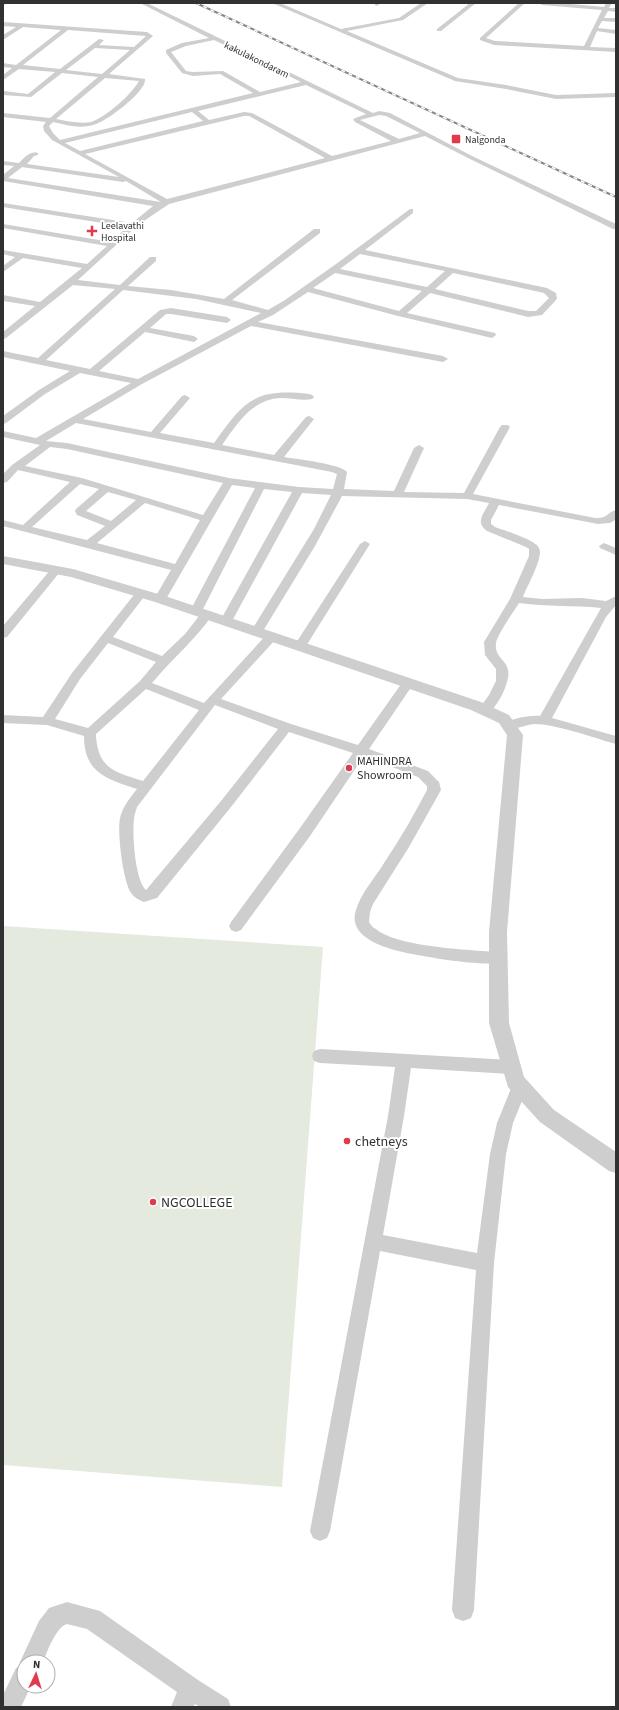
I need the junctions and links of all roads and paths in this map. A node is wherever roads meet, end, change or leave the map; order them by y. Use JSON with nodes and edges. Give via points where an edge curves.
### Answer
{"nodes":[{"id":1,"x":143,"y":3,"type":"edge"},
{"id":2,"x":275,"y":3,"type":"edge"},
{"id":3,"x":425,"y":3,"type":"edge"},
{"id":4,"x":473,"y":3,"type":"edge"},
{"id":5,"x":522,"y":3,"type":"edge"},
{"id":6,"x":542,"y":3,"type":"edge"},
{"id":7,"x":557,"y":4,"type":"edge"},
{"id":8,"x":607,"y":6,"type":"edge"},
{"id":9,"x":616,"y":10,"type":"edge"},
{"id":10,"x":600,"y":19,"type":"junction"},
{"id":11,"x":616,"y":20,"type":"edge"},
{"id":12,"x":3,"y":24,"type":"edge"},
{"id":13,"x":22,"y":25,"type":"junction"},
{"id":14,"x":67,"y":28,"type":"junction"},
{"id":15,"x":594,"y":29,"type":"junction"},
{"id":16,"x":439,"y":30,"type":"dead end"},
{"id":17,"x":110,"y":31,"type":"junction"},
{"id":18,"x":340,"y":31,"type":"junction"},
{"id":19,"x":616,"y":32,"type":"edge"},
{"id":20,"x":3,"y":38,"type":"edge"},
{"id":21,"x":215,"y":38,"type":"junction"},
{"id":22,"x":94,"y":46,"type":"junction"},
{"id":23,"x":586,"y":48,"type":"junction"},
{"id":24,"x":135,"y":49,"type":"junction"},
{"id":25,"x":616,"y":50,"type":"edge"},
{"id":26,"x":3,"y":65,"type":"edge"},
{"id":27,"x":17,"y":66,"type":"junction"},
{"id":28,"x":62,"y":71,"type":"junction"},
{"id":29,"x":106,"y":75,"type":"junction"},
{"id":30,"x":3,"y":78,"type":"edge"},
{"id":31,"x":306,"y":83,"type":"junction"},
{"id":32,"x":3,"y":94,"type":"edge"},
{"id":33,"x":259,"y":94,"type":"junction"},
{"id":34,"x":616,"y":95,"type":"edge"},
{"id":35,"x":29,"y":96,"type":"junction"},
{"id":36,"x":24,"y":101,"type":"dead end"},
{"id":37,"x":193,"y":110,"type":"junction"},
{"id":38,"x":8,"y":114,"type":"edge"},
{"id":39,"x":370,"y":114,"type":"junction"},
{"id":40,"x":51,"y":120,"type":"junction"},
{"id":41,"x":143,"y":122,"type":"junction"},
{"id":42,"x":208,"y":122,"type":"junction"},
{"id":43,"x":101,"y":132,"type":"junction"},
{"id":44,"x":161,"y":132,"type":"junction"},
{"id":45,"x":426,"y":134,"type":"junction"},
{"id":46,"x":397,"y":141,"type":"junction"},
{"id":47,"x":60,"y":142,"type":"junction"},
{"id":48,"x":119,"y":142,"type":"junction"},
{"id":49,"x":79,"y":153,"type":"junction"},
{"id":50,"x":36,"y":154,"type":"dead end"},
{"id":51,"x":332,"y":159,"type":"junction"},
{"id":52,"x":3,"y":163,"type":"edge"},
{"id":53,"x":21,"y":165,"type":"junction"},
{"id":54,"x":3,"y":179,"type":"edge"},
{"id":55,"x":133,"y":182,"type":"junction"},
{"id":56,"x":163,"y":204,"type":"junction"},
{"id":57,"x":3,"y":205,"type":"edge"},
{"id":58,"x":30,"y":209,"type":"junction"},
{"id":59,"x":410,"y":211,"type":"dead end"},
{"id":60,"x":132,"y":225,"type":"junction"},
{"id":61,"x":616,"y":227,"type":"edge"},
{"id":62,"x":5,"y":228,"type":"edge"},
{"id":63,"x":317,"y":231,"type":"dead end"},
{"id":64,"x":112,"y":245,"type":"junction"},
{"id":65,"x":359,"y":250,"type":"junction"},
{"id":66,"x":3,"y":252,"type":"edge"},
{"id":67,"x":22,"y":255,"type":"junction"},
{"id":68,"x":153,"y":259,"type":"dead end"},
{"id":69,"x":89,"y":267,"type":"junction"},
{"id":70,"x":3,"y":270,"type":"edge"},
{"id":71,"x":333,"y":270,"type":"junction"},
{"id":72,"x":451,"y":270,"type":"junction"},
{"id":73,"x":70,"y":282,"type":"junction"},
{"id":74,"x":120,"y":288,"type":"junction"},
{"id":75,"x":307,"y":289,"type":"junction"},
{"id":76,"x":429,"y":290,"type":"junction"},
{"id":77,"x":3,"y":298,"type":"edge"},
{"id":78,"x":226,"y":301,"type":"junction"},
{"id":79,"x":41,"y":305,"type":"junction"},
{"id":80,"x":270,"y":313,"type":"junction"},
{"id":81,"x":401,"y":314,"type":"junction"},
{"id":82,"x":227,"y":320,"type":"dead end"},
{"id":83,"x":250,"y":323,"type":"junction"},
{"id":84,"x":142,"y":329,"type":"junction"},
{"id":85,"x":492,"y":335,"type":"dead end"},
{"id":86,"x":3,"y":336,"type":"edge"},
{"id":87,"x":194,"y":339,"type":"dead end"},
{"id":88,"x":3,"y":354,"type":"edge"},
{"id":89,"x":443,"y":359,"type":"dead end"},
{"id":90,"x":40,"y":361,"type":"junction"},
{"id":91,"x":79,"y":369,"type":"junction"},
{"id":92,"x":92,"y":372,"type":"junction"},
{"id":93,"x":139,"y":382,"type":"junction"},
{"id":94,"x":309,"y":396,"type":"dead end"},
{"id":95,"x":185,"y":398,"type":"dead end"},
{"id":96,"x":309,"y":419,"type":"dead end"},
{"id":97,"x":73,"y":420,"type":"junction"},
{"id":98,"x":3,"y":421,"type":"edge"},
{"id":99,"x":505,"y":427,"type":"dead end"},
{"id":100,"x":8,"y":435,"type":"edge"},
{"id":101,"x":153,"y":436,"type":"junction"},
{"id":102,"x":37,"y":442,"type":"junction"},
{"id":103,"x":48,"y":444,"type":"junction"},
{"id":104,"x":3,"y":446,"type":"edge"},
{"id":105,"x":216,"y":447,"type":"junction"},
{"id":106,"x":418,"y":448,"type":"dead end"},
{"id":107,"x":277,"y":458,"type":"junction"},
{"id":108,"x":16,"y":467,"type":"junction"},
{"id":109,"x":3,"y":480,"type":"edge"},
{"id":110,"x":78,"y":480,"type":"junction"},
{"id":111,"x":229,"y":481,"type":"junction"},
{"id":112,"x":261,"y":486,"type":"junction"},
{"id":113,"x":106,"y":488,"type":"junction"},
{"id":114,"x":299,"y":490,"type":"junction"},
{"id":115,"x":337,"y":492,"type":"junction"},
{"id":116,"x":398,"y":494,"type":"junction"},
{"id":117,"x":467,"y":496,"type":"junction"},
{"id":118,"x":144,"y":499,"type":"junction"},
{"id":119,"x":495,"y":502,"type":"junction"},
{"id":120,"x":616,"y":514,"type":"edge"},
{"id":121,"x":206,"y":519,"type":"junction"},
{"id":122,"x":3,"y":524,"type":"edge"},
{"id":123,"x":112,"y":525,"type":"junction"},
{"id":124,"x":25,"y":528,"type":"junction"},
{"id":125,"x":89,"y":544,"type":"junction"},
{"id":126,"x":366,"y":544,"type":"dead end"},
{"id":127,"x":604,"y":546,"type":"dead end"},
{"id":128,"x":616,"y":552,"type":"edge"},
{"id":129,"x":3,"y":560,"type":"edge"},
{"id":130,"x":178,"y":568,"type":"junction"},
{"id":131,"x":56,"y":570,"type":"junction"},
{"id":132,"x":141,"y":593,"type":"junction"},
{"id":133,"x":160,"y":598,"type":"junction"},
{"id":134,"x":516,"y":599,"type":"junction"},
{"id":135,"x":612,"y":602,"type":"edge"},
{"id":136,"x":201,"y":613,"type":"junction"},
{"id":137,"x":226,"y":621,"type":"junction"},
{"id":138,"x":3,"y":634,"type":"edge"},
{"id":139,"x":264,"y":634,"type":"junction"},
{"id":140,"x":106,"y":638,"type":"junction"},
{"id":141,"x":300,"y":646,"type":"junction"},
{"id":142,"x":164,"y":661,"type":"junction"},
{"id":143,"x":408,"y":683,"type":"junction"},
{"id":144,"x":144,"y":684,"type":"junction"},
{"id":145,"x":209,"y":704,"type":"junction"},
{"id":146,"x":484,"y":710,"type":"junction"},
{"id":147,"x":3,"y":719,"type":"edge"},
{"id":148,"x":47,"y":721,"type":"junction"},
{"id":149,"x":544,"y":721,"type":"junction"},
{"id":150,"x":508,"y":725,"type":"junction"},
{"id":151,"x":286,"y":727,"type":"junction"},
{"id":152,"x":90,"y":733,"type":"junction"},
{"id":153,"x":616,"y":740,"type":"edge"},
{"id":154,"x":361,"y":751,"type":"junction"},
{"id":155,"x":146,"y":787,"type":"junction"},
{"id":156,"x":236,"y":926,"type":"dead end"},
{"id":157,"x":498,"y":958,"type":"junction"},
{"id":158,"x":320,"y":1056,"type":"dead end"},
{"id":159,"x":404,"y":1061,"type":"junction"},
{"id":160,"x":512,"y":1067,"type":"junction"},
{"id":161,"x":520,"y":1086,"type":"junction"},
{"id":162,"x":616,"y":1164,"type":"edge"},
{"id":163,"x":372,"y":1241,"type":"junction"},
{"id":164,"x":485,"y":1264,"type":"junction"},
{"id":165,"x":320,"y":1531,"type":"dead end"},
{"id":166,"x":463,"y":1610,"type":"dead end"},
{"id":167,"x":35,"y":1654,"type":"edge"},
{"id":168,"x":16,"y":1693,"type":"edge"},
{"id":169,"x":186,"y":1698,"type":"edge"},
{"id":170,"x":9,"y":1707,"type":"edge"},
{"id":171,"x":220,"y":1707,"type":"edge"}],
"edges":[{"from":1,"to":21,"type":"street","name":"kakulakondaram"},
{"from":2,"to":18,"type":"street"},
{"from":3,"to":18,"type":"street","via":[[400,19]]},
{"from":4,"to":16,"type":"street"},
{"from":5,"to":23,"type":"street","via":[[482,39],[494,43]]},
{"from":6,"to":7,"type":"street"},
{"from":7,"to":8,"type":"street"},
{"from":8,"to":9,"type":"street"},
{"from":8,"to":10,"type":"street"},
{"from":10,"to":11,"type":"street"},
{"from":10,"to":15,"type":"street"},
{"from":12,"to":13,"type":"street"},
{"from":13,"to":14,"type":"street"},
{"from":13,"to":20,"type":"street"},
{"from":14,"to":17,"type":"street"},
{"from":14,"to":27,"type":"street"},
{"from":15,"to":19,"type":"street"},
{"from":15,"to":23,"type":"street"},
{"from":17,"to":22,"type":"street"},
{"from":17,"to":24,"type":"street","via":[[149,34],[150,36]]},
{"from":18,"to":34,"type":"street","via":[[462,81],[506,86],[556,97]]},
{"from":21,"to":31,"type":"street","name":"kakulakondaram"},
{"from":21,"to":33,"type":"street","via":[[178,47],[168,53],[184,72],[221,72]]},
{"from":22,"to":24,"type":"street"},
{"from":22,"to":28,"type":"street"},
{"from":23,"to":25,"type":"street"},
{"from":24,"to":29,"type":"street"},
{"from":26,"to":27,"type":"street"},
{"from":27,"to":28,"type":"street"},
{"from":27,"to":30,"type":"street"},
{"from":28,"to":29,"type":"street"},
{"from":28,"to":35,"type":"street"},
{"from":29,"to":40,"type":"street"},
{"from":29,"to":40,"type":"street","via":[[138,78],[144,81],[101,121],[85,126]]},
{"from":31,"to":33,"type":"street"},
{"from":31,"to":39,"type":"street","name":"kakulakondaram"},
{"from":32,"to":35,"type":"street"},
{"from":33,"to":37,"type":"street"},
{"from":35,"to":36,"type":"street"},
{"from":37,"to":41,"type":"street"},
{"from":37,"to":42,"type":"street"},
{"from":38,"to":40,"type":"street"},
{"from":39,"to":45,"type":"street","via":[[388,114]]},
{"from":39,"to":46,"type":"street","via":[[357,118],[357,121]]},
{"from":40,"to":47,"type":"street","via":[[46,128],[49,134]]},
{"from":41,"to":43,"type":"street"},
{"from":41,"to":44,"type":"street"},
{"from":42,"to":44,"type":"street"},
{"from":42,"to":51,"type":"street","via":[[250,114]]},
{"from":43,"to":47,"type":"street"},
{"from":43,"to":48,"type":"street"},
{"from":44,"to":48,"type":"street"},
{"from":45,"to":46,"type":"street"},
{"from":45,"to":61,"type":"street"},
{"from":46,"to":51,"type":"street"},
{"from":47,"to":49,"type":"street"},
{"from":48,"to":49,"type":"street"},
{"from":49,"to":55,"type":"street"},
{"from":50,"to":53,"type":"street"},
{"from":51,"to":56,"type":"street"},
{"from":52,"to":53,"type":"street"},
{"from":53,"to":54,"type":"street"},
{"from":53,"to":55,"type":"street"},
{"from":54,"to":56,"type":"street"},
{"from":55,"to":56,"type":"street"},
{"from":56,"to":60,"type":"street"},
{"from":57,"to":58,"type":"street"},
{"from":58,"to":60,"type":"street"},
{"from":58,"to":62,"type":"street"},
{"from":59,"to":65,"type":"street"},
{"from":60,"to":64,"type":"street"},
{"from":62,"to":64,"type":"street"},
{"from":63,"to":78,"type":"street"},
{"from":64,"to":69,"type":"street"},
{"from":65,"to":71,"type":"street"},
{"from":65,"to":72,"type":"street"},
{"from":66,"to":67,"type":"street"},
{"from":67,"to":69,"type":"street"},
{"from":67,"to":70,"type":"street"},
{"from":68,"to":74,"type":"street"},
{"from":69,"to":73,"type":"street"},
{"from":71,"to":75,"type":"street"},
{"from":71,"to":76,"type":"street"},
{"from":72,"to":76,"type":"street"},
{"from":72,"to":76,"type":"street","via":[[552,292],[553,298],[539,313],[528,314]]},
{"from":73,"to":74,"type":"street"},
{"from":73,"to":79,"type":"street"},
{"from":74,"to":78,"type":"street"},
{"from":74,"to":90,"type":"street"},
{"from":75,"to":80,"type":"street"},
{"from":75,"to":81,"type":"street"},
{"from":76,"to":81,"type":"street"},
{"from":77,"to":79,"type":"street"},
{"from":78,"to":80,"type":"street"},
{"from":79,"to":86,"type":"street"},
{"from":80,"to":83,"type":"street"},
{"from":81,"to":85,"type":"street"},
{"from":82,"to":84,"type":"street","via":[[167,311],[159,314]]},
{"from":83,"to":89,"type":"street"},
{"from":83,"to":93,"type":"street"},
{"from":84,"to":87,"type":"street"},
{"from":84,"to":92,"type":"street"},
{"from":88,"to":90,"type":"street"},
{"from":90,"to":91,"type":"street"},
{"from":91,"to":92,"type":"street"},
{"from":91,"to":98,"type":"street"},
{"from":92,"to":93,"type":"street"},
{"from":93,"to":97,"type":"street"},
{"from":94,"to":105,"type":"street","via":[[266,396],[240,414]]},
{"from":95,"to":101,"type":"street"},
{"from":96,"to":107,"type":"street"},
{"from":97,"to":101,"type":"street"},
{"from":97,"to":102,"type":"street"},
{"from":99,"to":117,"type":"street"},
{"from":100,"to":102,"type":"street"},
{"from":100,"to":104,"type":"street"},
{"from":101,"to":105,"type":"street"},
{"from":102,"to":103,"type":"street"},
{"from":103,"to":108,"type":"street"},
{"from":103,"to":111,"type":"street"},
{"from":105,"to":107,"type":"street"},
{"from":106,"to":116,"type":"street"},
{"from":107,"to":115,"type":"street","via":[[339,470],[342,474]]},
{"from":108,"to":109,"type":"street"},
{"from":108,"to":110,"type":"street"},
{"from":110,"to":113,"type":"street"},
{"from":110,"to":124,"type":"street"},
{"from":111,"to":112,"type":"street"},
{"from":111,"to":121,"type":"street"},
{"from":112,"to":114,"type":"street"},
{"from":112,"to":136,"type":"street"},
{"from":113,"to":118,"type":"street"},
{"from":113,"to":123,"type":"street","via":[[80,510],[81,513]]},
{"from":114,"to":115,"type":"street"},
{"from":114,"to":137,"type":"street"},
{"from":115,"to":116,"type":"street"},
{"from":115,"to":139,"type":"street"},
{"from":116,"to":117,"type":"street"},
{"from":117,"to":119,"type":"street"},
{"from":118,"to":121,"type":"street"},
{"from":118,"to":123,"type":"street"},
{"from":119,"to":120,"type":"street","via":[[595,521],[607,520]]},
{"from":119,"to":134,"type":"street","via":[[486,525],[534,548],[534,556]]},
{"from":121,"to":130,"type":"street"},
{"from":122,"to":124,"type":"street"},
{"from":123,"to":125,"type":"street"},
{"from":124,"to":125,"type":"street"},
{"from":125,"to":130,"type":"street"},
{"from":126,"to":141,"type":"street"},
{"from":127,"to":128,"type":"street"},
{"from":129,"to":131,"type":"street"},
{"from":130,"to":133,"type":"street"},
{"from":131,"to":132,"type":"street"},
{"from":131,"to":138,"type":"street"},
{"from":132,"to":133,"type":"street"},
{"from":132,"to":140,"type":"street"},
{"from":133,"to":136,"type":"street"},
{"from":134,"to":135,"type":"street","via":[[542,603]]},
{"from":134,"to":146,"type":"street","via":[[490,642],[491,655],[502,669],[502,681]]},
{"from":135,"to":149,"type":"street","via":[[601,616]]},
{"from":136,"to":137,"type":"street"},
{"from":136,"to":142,"type":"street","via":[[189,637]]},
{"from":137,"to":139,"type":"street"},
{"from":139,"to":141,"type":"street"},
{"from":139,"to":145,"type":"street"},
{"from":140,"to":142,"type":"street"},
{"from":140,"to":148,"type":"street","via":[[76,676]]},
{"from":141,"to":143,"type":"street"},
{"from":142,"to":144,"type":"street"},
{"from":143,"to":146,"type":"street"},
{"from":143,"to":154,"type":"street"},
{"from":144,"to":145,"type":"street"},
{"from":144,"to":152,"type":"street"},
{"from":145,"to":151,"type":"street"},
{"from":145,"to":155,"type":"street"},
{"from":146,"to":150,"type":"street","via":[[504,719]]},
{"from":147,"to":148,"type":"street"},
{"from":148,"to":152,"type":"street"},
{"from":149,"to":150,"type":"street","via":[[534,720]]},
{"from":149,"to":153,"type":"street"},
{"from":150,"to":157,"type":"street","via":[[516,735],[498,932]]},
{"from":151,"to":154,"type":"street"},
{"from":151,"to":155,"type":"street","via":[[212,822],[148,896],[141,894],[133,882],[127,832],[131,806]]},
{"from":152,"to":155,"type":"street","via":[[89,742],[100,768]]},
{"from":154,"to":156,"type":"street"},
{"from":154,"to":157,"type":"street","via":[[423,774],[434,785],[434,790],[415,824],[362,912],[362,925],[371,936],[385,942],[426,951]]},
{"from":157,"to":160,"type":"street","via":[[499,1023]]},
{"from":158,"to":159,"type":"street"},
{"from":159,"to":160,"type":"street"},
{"from":159,"to":163,"type":"street"},
{"from":160,"to":161,"type":"street","via":[[515,1081]]},
{"from":161,"to":162,"type":"street","via":[[548,1116]]},
{"from":161,"to":164,"type":"street","via":[[498,1154]]},
{"from":163,"to":164,"type":"street"},
{"from":163,"to":165,"type":"street"},
{"from":164,"to":166,"type":"street"},
{"from":167,"to":169,"type":"street","via":[[47,1629],[57,1616],[67,1613],[92,1619]]},
{"from":168,"to":170,"type":"street"},
{"from":169,"to":171,"type":"street"}]}
